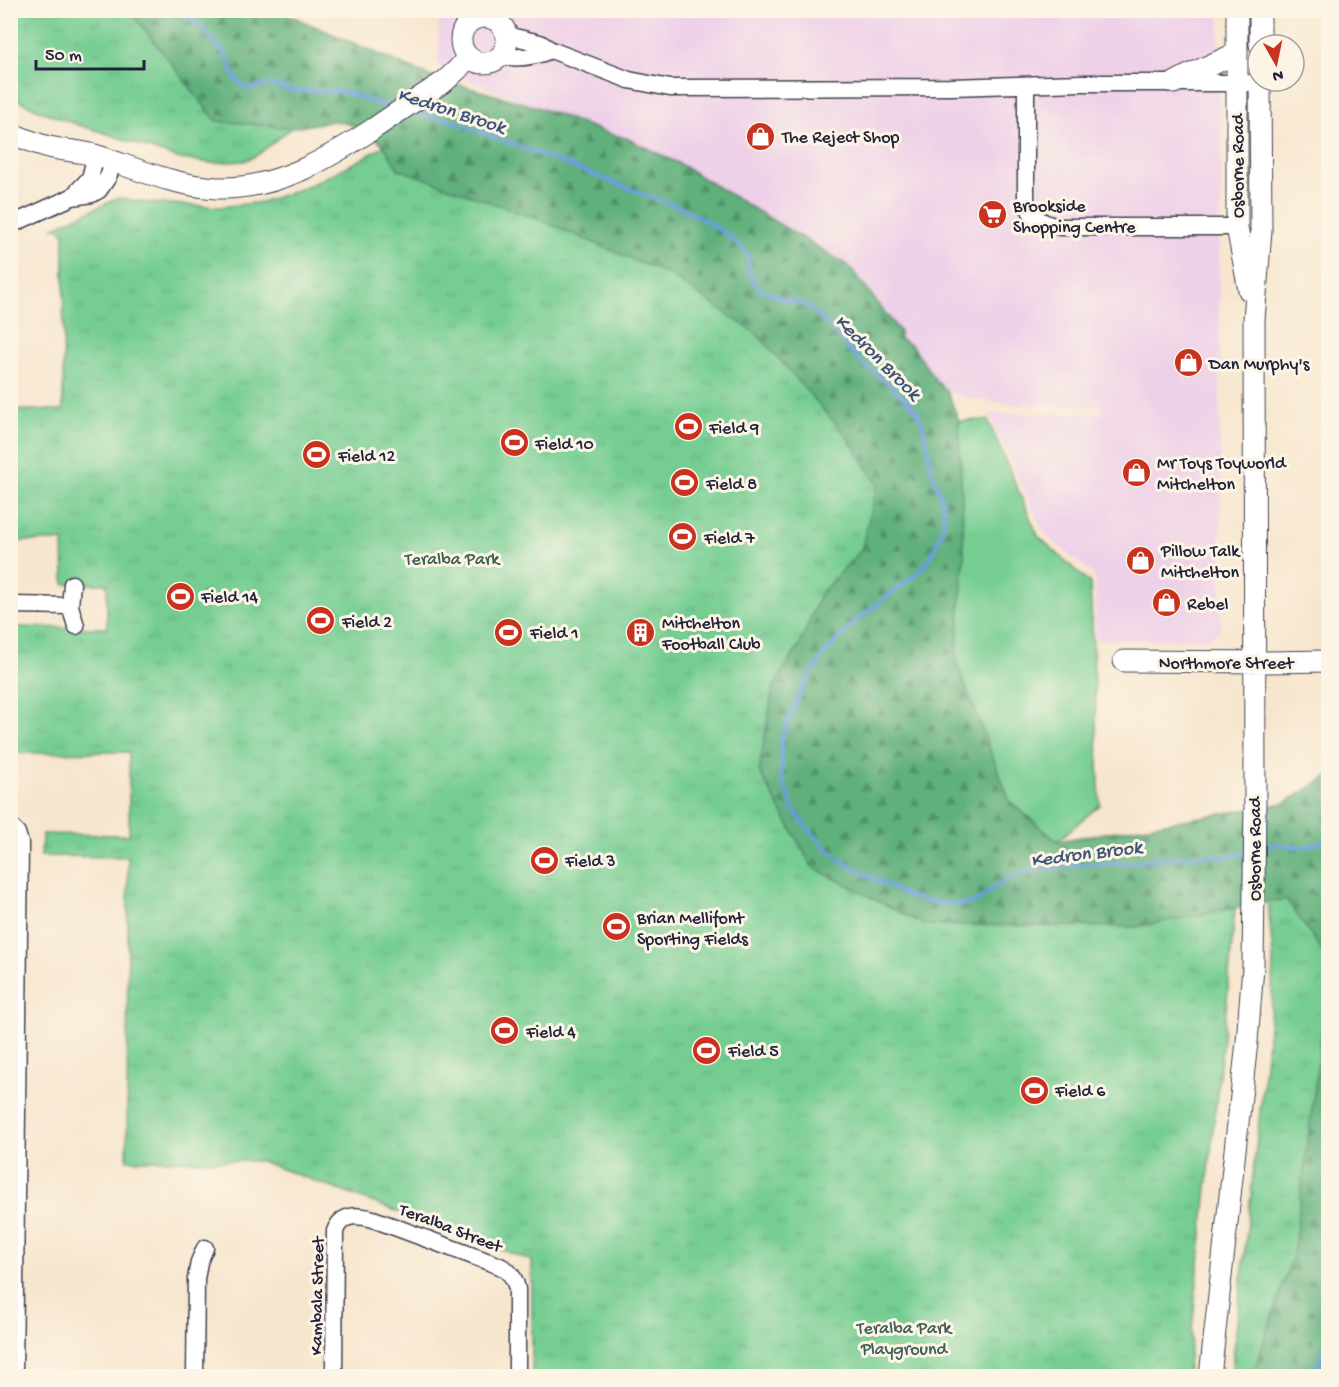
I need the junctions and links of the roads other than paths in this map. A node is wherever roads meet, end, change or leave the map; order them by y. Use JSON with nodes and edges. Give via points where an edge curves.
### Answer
{"nodes":[{"id":1,"x":1237,"y":10,"type":"edge"},
{"id":2,"x":1260,"y":10,"type":"edge"},
{"id":3,"x":486,"y":14,"type":"edge"},
{"id":4,"x":462,"y":20,"type":"edge"},
{"id":5,"x":1260,"y":33,"type":"edge"},
{"id":6,"x":506,"y":35,"type":"junction"},
{"id":7,"x":551,"y":50,"type":"junction"},
{"id":8,"x":1237,"y":52,"type":"junction"},
{"id":9,"x":501,"y":56,"type":"junction"},
{"id":10,"x":468,"y":57,"type":"junction"},
{"id":11,"x":1174,"y":82,"type":"junction"},
{"id":12,"x":1237,"y":83,"type":"junction"},
{"id":13,"x":1246,"y":83,"type":"edge"},
{"id":14,"x":1026,"y":86,"type":"junction"},
{"id":15,"x":1260,"y":93,"type":"edge"},
{"id":16,"x":10,"y":123,"type":"edge"},
{"id":17,"x":10,"y":133,"type":"edge"},
{"id":18,"x":99,"y":156,"type":"junction"},
{"id":19,"x":10,"y":225,"type":"edge"},
{"id":20,"x":1237,"y":228,"type":"junction"},
{"id":21,"x":1254,"y":320,"type":"junction"},
{"id":22,"x":72,"y":584,"type":"dead end"},
{"id":23,"x":10,"y":606,"type":"edge"},
{"id":24,"x":70,"y":606,"type":"junction"},
{"id":25,"x":76,"y":626,"type":"dead end"},
{"id":26,"x":1124,"y":661,"type":"dead end"},
{"id":27,"x":1329,"y":661,"type":"edge"},
{"id":28,"x":1255,"y":662,"type":"junction"},
{"id":29,"x":12,"y":827,"type":"edge"},
{"id":30,"x":344,"y":1219,"type":"joint"},
{"id":31,"x":205,"y":1248,"type":"dead end"},
{"id":32,"x":14,"y":1377,"type":"edge"},
{"id":33,"x":195,"y":1377,"type":"edge"},
{"id":34,"x":334,"y":1377,"type":"edge"},
{"id":35,"x":517,"y":1377,"type":"edge"},
{"id":36,"x":1210,"y":1377,"type":"edge"}],
"edges":[{"from":1,"to":8,"type":"street","name":"Osborne Road"},
{"from":2,"to":5,"type":"street"},
{"from":3,"to":4,"type":"street","via":[[468,24]]},
{"from":3,"to":6,"type":"street","via":[[500,23]]},
{"from":4,"to":10,"type":"street","via":[[461,44]]},
{"from":6,"to":7,"type":"street","via":[[540,43]]},
{"from":6,"to":9,"type":"street"},
{"from":7,"to":9,"type":"street","via":[[538,56]]},
{"from":7,"to":14,"type":"street","via":[[629,80],[670,88]]},
{"from":8,"to":11,"type":"street"},
{"from":8,"to":12,"type":"street","name":"Osborne Road"},
{"from":9,"to":10,"type":"street","via":[[488,63]]},
{"from":10,"to":18,"type":"street","via":[[445,81],[353,142],[282,178],[218,188],[181,182]]},
{"from":11,"to":12,"type":"street"},
{"from":11,"to":14,"type":"street"},
{"from":12,"to":13,"type":"street"},
{"from":12,"to":20,"type":"street","name":"Osborne Road"},
{"from":14,"to":20,"type":"street","via":[[1026,201],[1041,222],[1061,227]]},
{"from":15,"to":21,"type":"street","name":"Osborne Road","via":[[1260,230]]},
{"from":16,"to":18,"type":"street","via":[[54,134]]},
{"from":17,"to":18,"type":"street","via":[[48,147]]},
{"from":18,"to":19,"type":"street","via":[[90,178],[72,197]]},
{"from":20,"to":21,"type":"street","name":"Osborne Road"},
{"from":21,"to":28,"type":"street","name":"Osborne Road"},
{"from":22,"to":24,"type":"street"},
{"from":23,"to":24,"type":"street"},
{"from":24,"to":25,"type":"street"},
{"from":26,"to":28,"type":"street","name":"Northmore Street"},
{"from":27,"to":28,"type":"street","name":"Northmore Street"},
{"from":28,"to":36,"type":"street","name":"Osborne Road","via":[[1253,967]]},
{"from":29,"to":32,"type":"street","via":[[20,843]]},
{"from":30,"to":34,"type":"street","name":"Kambala Street","via":[[335,1237]]},
{"from":30,"to":35,"type":"street","name":"Teralba Street","via":[[373,1219],[510,1273],[517,1288]]},
{"from":31,"to":33,"type":"street","via":[[196,1279]]}]}
